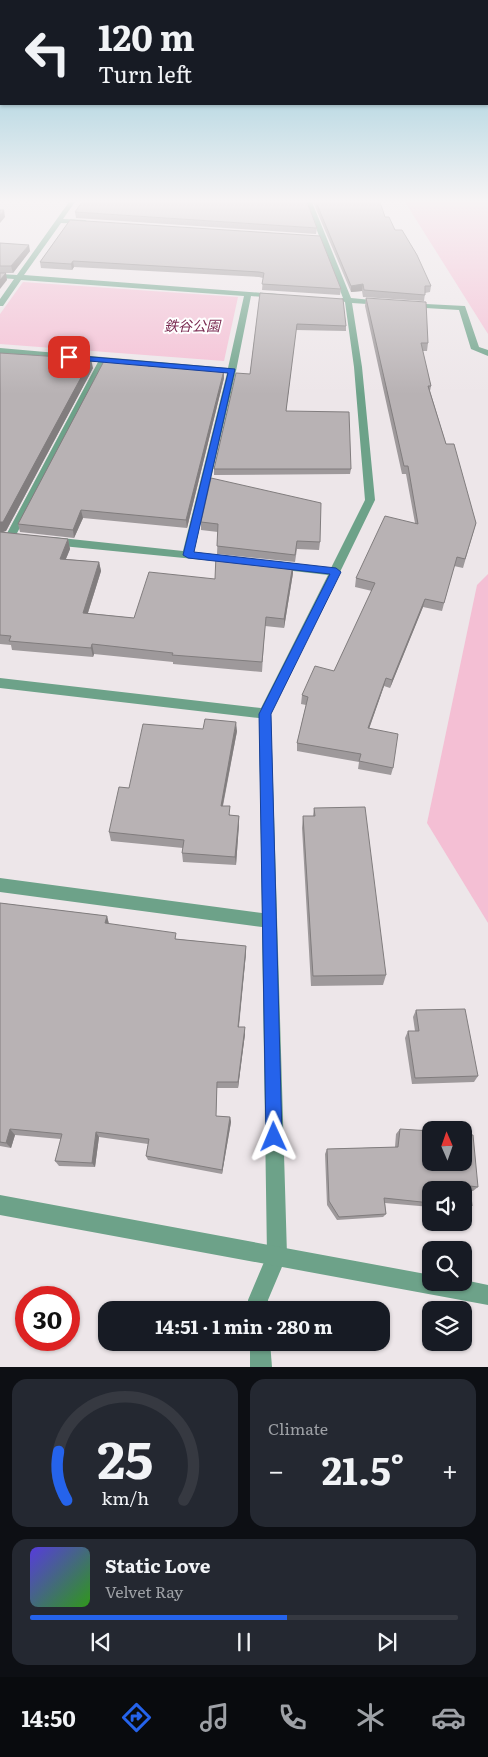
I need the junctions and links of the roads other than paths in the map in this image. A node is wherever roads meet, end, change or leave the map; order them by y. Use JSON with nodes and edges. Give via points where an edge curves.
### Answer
{"nodes":[{"id":1,"x":27,"y":266,"type":"edge"},
{"id":2,"x":334,"y":266,"type":"edge"},
{"id":3,"x":0,"y":276,"type":"edge"},
{"id":4,"x":19,"y":277,"type":"junction"},
{"id":5,"x":248,"y":294,"type":"junction"},
{"id":6,"x":284,"y":296,"type":"edge"},
{"id":7,"x":330,"y":299,"type":"edge"},
{"id":8,"x":348,"y":300,"type":"junction"},
{"id":9,"x":0,"y":304,"type":"edge"},
{"id":10,"x":394,"y":304,"type":"edge"},
{"id":11,"x":403,"y":304,"type":"edge"},
{"id":12,"x":0,"y":351,"type":"edge"},
{"id":13,"x":488,"y":353,"type":"edge"},
{"id":14,"x":103,"y":360,"type":"junction"},
{"id":15,"x":232,"y":371,"type":"junction"},
{"id":16,"x":10,"y":537,"type":"edge"},
{"id":17,"x":40,"y":540,"type":"edge"},
{"id":18,"x":188,"y":555,"type":"junction"},
{"id":19,"x":238,"y":560,"type":"edge"},
{"id":20,"x":267,"y":564,"type":"edge"},
{"id":21,"x":336,"y":572,"type":"junction"},
{"id":22,"x":0,"y":683,"type":"edge"},
{"id":23,"x":265,"y":714,"type":"junction"},
{"id":24,"x":0,"y":885,"type":"edge"},
{"id":25,"x":269,"y":921,"type":"junction"},
{"id":26,"x":0,"y":1206,"type":"edge"},
{"id":27,"x":277,"y":1255,"type":"junction"},
{"id":28,"x":488,"y":1295,"type":"edge"},
{"id":29,"x":258,"y":1301,"type":"edge"},
{"id":30,"x":260,"y":1351,"type":"edge"},
{"id":31,"x":261,"y":1367,"type":"edge"}],
"edges":[{"from":1,"to":4,"type":"street"},
{"from":2,"to":8,"type":"street"},
{"from":3,"to":4,"type":"street"},
{"from":4,"to":5,"type":"street"},
{"from":4,"to":9,"type":"street"},
{"from":5,"to":6,"type":"street"},
{"from":5,"to":15,"type":"street"},
{"from":7,"to":8,"type":"street"},
{"from":8,"to":10,"type":"street"},
{"from":8,"to":21,"type":"street","via":[[358,367],[370,500]]},
{"from":11,"to":13,"type":"street","via":[[462,308],[475,349]]},
{"from":12,"to":14,"type":"street"},
{"from":14,"to":15,"type":"street"},
{"from":14,"to":16,"type":"street"},
{"from":15,"to":18,"type":"street"},
{"from":17,"to":18,"type":"street"},
{"from":18,"to":19,"type":"street"},
{"from":20,"to":21,"type":"street"},
{"from":21,"to":23,"type":"street"},
{"from":22,"to":23,"type":"street"},
{"from":23,"to":25,"type":"street"},
{"from":24,"to":25,"type":"street"},
{"from":25,"to":27,"type":"street"},
{"from":26,"to":27,"type":"street"},
{"from":27,"to":28,"type":"street"},
{"from":27,"to":29,"type":"street"},
{"from":30,"to":31,"type":"street"}]}
